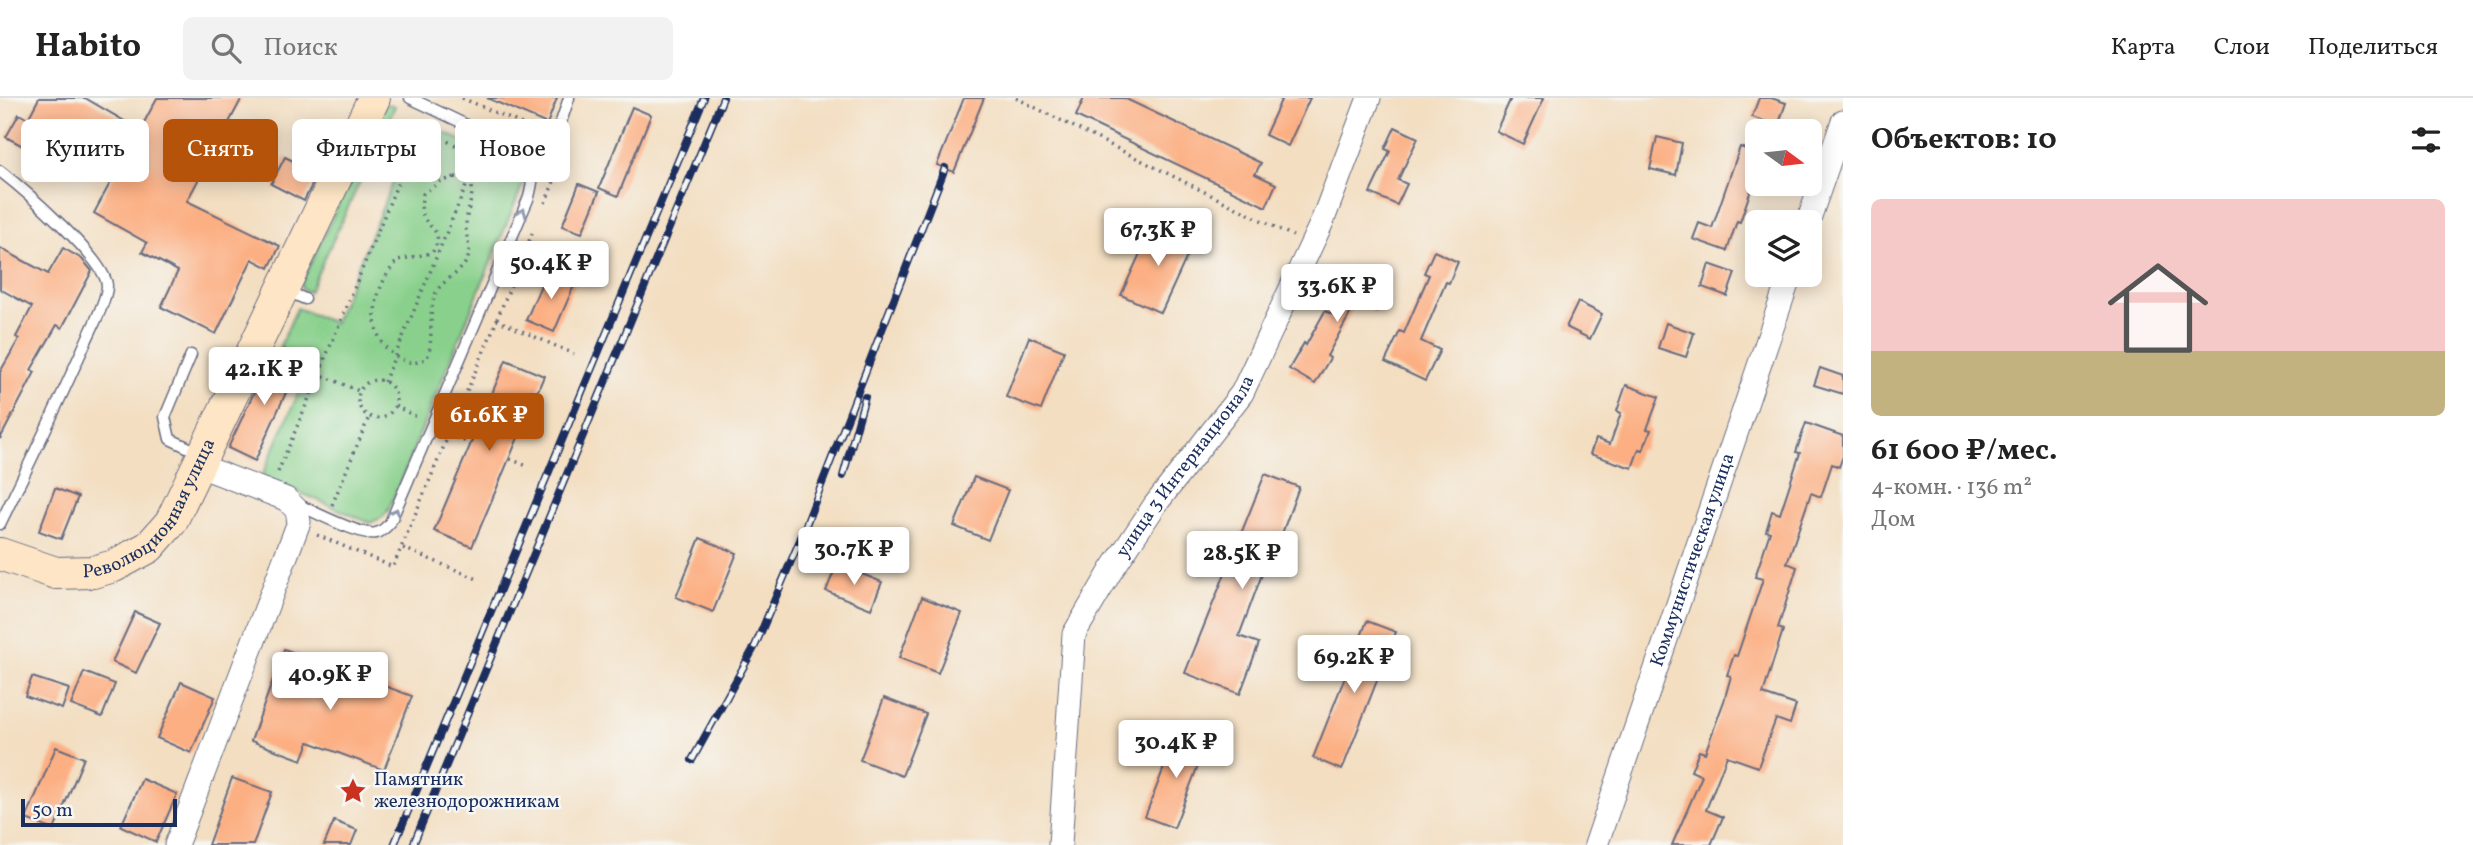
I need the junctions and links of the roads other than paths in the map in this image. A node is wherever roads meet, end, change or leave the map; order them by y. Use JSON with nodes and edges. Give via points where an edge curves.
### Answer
{"nodes":[{"id":1,"x":569,"y":98,"type":"edge"},
{"id":2,"x":1369,"y":98,"type":"edge"},
{"id":3,"x":370,"y":99,"type":"edge"},
{"id":4,"x":414,"y":100,"type":"edge"},
{"id":5,"x":413,"y":114,"type":"dead end"},
{"id":6,"x":455,"y":119,"type":"edge"},
{"id":7,"x":563,"y":119,"type":"edge"},
{"id":8,"x":1843,"y":121,"type":"edge"},
{"id":9,"x":0,"y":171,"type":"edge"},
{"id":10,"x":532,"y":182,"type":"edge"},
{"id":11,"x":1812,"y":210,"type":"edge"},
{"id":12,"x":1786,"y":287,"type":"edge"},
{"id":13,"x":191,"y":355,"type":"dead end"},
{"id":14,"x":202,"y":461,"type":"junction"},
{"id":15,"x":286,"y":499,"type":"junction"},
{"id":16,"x":0,"y":524,"type":"edge"},
{"id":17,"x":0,"y":554,"type":"edge"},
{"id":18,"x":176,"y":845,"type":"edge"},
{"id":19,"x":1060,"y":845,"type":"edge"},
{"id":20,"x":1596,"y":845,"type":"edge"}],
"edges":[{"from":1,"to":7,"type":"lane"},
{"from":2,"to":19,"type":"street","name":"улица 3 Интернационала","via":[[1311,245],[1242,393],[1155,505],[1074,634]]},
{"from":3,"to":14,"type":"main road","name":"Революционная улица","via":[[293,294],[260,339]]},
{"from":4,"to":5,"type":"lane"},
{"from":4,"to":6,"type":"lane"},
{"from":8,"to":11,"type":"street"},
{"from":9,"to":16,"type":"lane","via":[[101,268],[107,286],[59,402]]},
{"from":15,"to":10,"type":"lane","one_way":true,"via":[[362,532],[374,534],[390,523]]},
{"from":12,"to":20,"type":"street","name":"Коммунистическая улица"},
{"from":13,"to":14,"type":"lane","via":[[164,417],[170,439]]},
{"from":14,"to":15,"type":"street"},
{"from":14,"to":17,"type":"main road","name":"Революционная улица","via":[[171,522],[149,547],[114,566],[56,573]]},
{"from":15,"to":18,"type":"street","via":[[297,510],[299,522]]}]}
